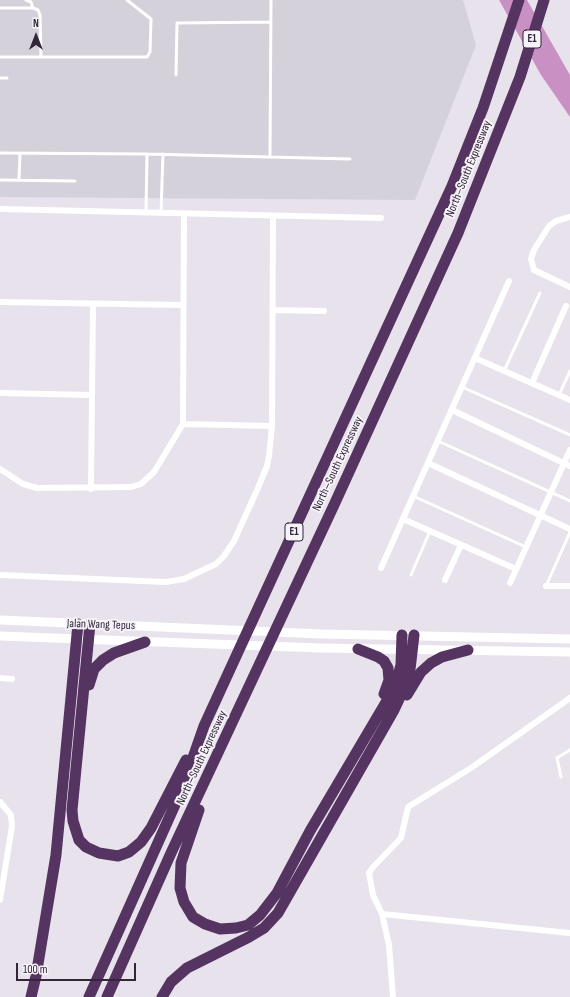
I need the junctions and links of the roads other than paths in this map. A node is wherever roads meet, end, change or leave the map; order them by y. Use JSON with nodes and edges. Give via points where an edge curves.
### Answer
{"nodes":[{"id":1,"x":26,"y":0,"type":"edge"},
{"id":2,"x":127,"y":0,"type":"edge"},
{"id":3,"x":270,"y":0,"type":"edge"},
{"id":4,"x":519,"y":0,"type":"edge"},
{"id":5,"x":544,"y":0,"type":"edge"},
{"id":6,"x":0,"y":8,"type":"edge"},
{"id":7,"x":33,"y":8,"type":"junction"},
{"id":8,"x":270,"y":22,"type":"junction"},
{"id":9,"x":41,"y":56,"type":"junction"},
{"id":10,"x":0,"y":57,"type":"edge"},
{"id":11,"x":176,"y":75,"type":"dead end"},
{"id":12,"x":0,"y":78,"type":"edge"},
{"id":13,"x":7,"y":78,"type":"dead end"},
{"id":14,"x":20,"y":153,"type":"junction"},
{"id":15,"x":0,"y":154,"type":"edge"},
{"id":16,"x":147,"y":154,"type":"junction"},
{"id":17,"x":163,"y":154,"type":"junction"},
{"id":18,"x":270,"y":156,"type":"junction"},
{"id":19,"x":350,"y":159,"type":"dead end"},
{"id":20,"x":19,"y":179,"type":"junction"},
{"id":21,"x":0,"y":180,"type":"edge"},
{"id":22,"x":75,"y":181,"type":"dead end"},
{"id":23,"x":0,"y":209,"type":"edge"},
{"id":24,"x":146,"y":213,"type":"junction"},
{"id":25,"x":161,"y":214,"type":"junction"},
{"id":26,"x":184,"y":214,"type":"junction"},
{"id":27,"x":273,"y":216,"type":"junction"},
{"id":28,"x":381,"y":218,"type":"dead end"},
{"id":29,"x":570,"y":218,"type":"edge"},
{"id":30,"x":509,"y":281,"type":"dead end"},
{"id":31,"x":570,"y":287,"type":"edge"},
{"id":32,"x":540,"y":293,"type":"dead end"},
{"id":33,"x":0,"y":302,"type":"edge"},
{"id":34,"x":93,"y":304,"type":"junction"},
{"id":35,"x":183,"y":305,"type":"junction"},
{"id":36,"x":566,"y":306,"type":"dead end"},
{"id":37,"x":273,"y":310,"type":"junction"},
{"id":38,"x":324,"y":311,"type":"dead end"},
{"id":39,"x":475,"y":358,"type":"junction"},
{"id":40,"x":504,"y":371,"type":"junction"},
{"id":41,"x":570,"y":371,"type":"edge"},
{"id":42,"x":532,"y":383,"type":"junction"},
{"id":43,"x":462,"y":387,"type":"junction"},
{"id":44,"x":0,"y":394,"type":"edge"},
{"id":45,"x":92,"y":395,"type":"junction"},
{"id":46,"x":559,"y":395,"type":"junction"},
{"id":47,"x":570,"y":400,"type":"edge"},
{"id":48,"x":452,"y":410,"type":"junction"},
{"id":49,"x":183,"y":424,"type":"junction"},
{"id":50,"x":272,"y":426,"type":"junction"},
{"id":51,"x":570,"y":435,"type":"edge"},
{"id":52,"x":438,"y":441,"type":"junction"},
{"id":53,"x":570,"y":450,"type":"edge"},
{"id":54,"x":428,"y":464,"type":"junction"},
{"id":55,"x":567,"y":464,"type":"edge"},
{"id":56,"x":0,"y":469,"type":"edge"},
{"id":57,"x":91,"y":489,"type":"junction"},
{"id":58,"x":551,"y":492,"type":"junction"},
{"id":59,"x":413,"y":496,"type":"junction"},
{"id":60,"x":570,"y":501,"type":"edge"},
{"id":61,"x":540,"y":516,"type":"junction"},
{"id":62,"x":403,"y":519,"type":"junction"},
{"id":63,"x":570,"y":530,"type":"edge"},
{"id":64,"x":430,"y":531,"type":"junction"},
{"id":65,"x":461,"y":545,"type":"junction"},
{"id":66,"x":526,"y":547,"type":"junction"},
{"id":67,"x":381,"y":568,"type":"dead end"},
{"id":68,"x":516,"y":569,"type":"junction"},
{"id":69,"x":0,"y":575,"type":"edge"},
{"id":70,"x":411,"y":575,"type":"dead end"},
{"id":71,"x":446,"y":580,"type":"dead end"},
{"id":72,"x":510,"y":583,"type":"dead end"},
{"id":73,"x":546,"y":586,"type":"joint"},
{"id":74,"x":570,"y":586,"type":"edge"},
{"id":75,"x":0,"y":620,"type":"edge"},
{"id":76,"x":78,"y":624,"type":"junction"},
{"id":77,"x":90,"y":624,"type":"junction"},
{"id":78,"x":402,"y":635,"type":"junction"},
{"id":79,"x":414,"y":635,"type":"junction"},
{"id":80,"x":0,"y":636,"type":"edge"},
{"id":81,"x":570,"y":638,"type":"edge"},
{"id":82,"x":83,"y":639,"type":"junction"},
{"id":83,"x":145,"y":642,"type":"junction"},
{"id":84,"x":358,"y":649,"type":"junction"},
{"id":85,"x":402,"y":649,"type":"junction"},
{"id":86,"x":414,"y":650,"type":"junction"},
{"id":87,"x":468,"y":650,"type":"junction"},
{"id":88,"x":570,"y":652,"type":"edge"},
{"id":89,"x":0,"y":678,"type":"edge"},
{"id":90,"x":12,"y":679,"type":"dead end"},
{"id":91,"x":570,"y":698,"type":"edge"},
{"id":92,"x":81,"y":726,"type":"junction"},
{"id":93,"x":204,"y":726,"type":"junction"},
{"id":94,"x":570,"y":750,"type":"edge"},
{"id":95,"x":350,"y":763,"type":"junction"},
{"id":96,"x":213,"y":765,"type":"junction"},
{"id":97,"x":360,"y":770,"type":"junction"},
{"id":98,"x":560,"y":777,"type":"dead end"},
{"id":99,"x":0,"y":802,"type":"edge"},
{"id":100,"x":0,"y":900,"type":"edge"},
{"id":101,"x":382,"y":914,"type":"junction"},
{"id":102,"x":570,"y":933,"type":"edge"},
{"id":103,"x":31,"y":997,"type":"edge"},
{"id":104,"x":89,"y":997,"type":"edge"},
{"id":105,"x":107,"y":997,"type":"edge"},
{"id":106,"x":162,"y":997,"type":"edge"},
{"id":107,"x":393,"y":997,"type":"edge"}],
"edges":[{"from":1,"to":7,"type":"lane","via":[[31,2]]},
{"from":2,"to":9,"type":"lane","via":[[151,19],[150,52],[147,57]]},
{"from":3,"to":8,"type":"lane"},
{"from":4,"to":93,"type":"highway","name":"North–South Expressway","number":"E1","via":[[498,66],[452,186]]},
{"from":5,"to":96,"type":"highway","name":"North–South Expressway","number":"E1","via":[[520,77],[454,240]]},
{"from":6,"to":7,"type":"lane"},
{"from":7,"to":9,"type":"lane","via":[[38,10],[40,15]]},
{"from":8,"to":11,"type":"lane","via":[[177,23]]},
{"from":8,"to":18,"type":"lane"},
{"from":9,"to":10,"type":"lane"},
{"from":12,"to":13,"type":"lane"},
{"from":14,"to":15,"type":"lane"},
{"from":14,"to":16,"type":"lane"},
{"from":14,"to":20,"type":"lane"},
{"from":16,"to":17,"type":"lane"},
{"from":16,"to":24,"type":"lane"},
{"from":17,"to":18,"type":"lane"},
{"from":17,"to":25,"type":"lane"},
{"from":18,"to":19,"type":"lane"},
{"from":20,"to":21,"type":"lane"},
{"from":20,"to":22,"type":"lane"},
{"from":23,"to":24,"type":"street"},
{"from":24,"to":25,"type":"street"},
{"from":25,"to":26,"type":"street"},
{"from":26,"to":27,"type":"street"},
{"from":26,"to":35,"type":"street"},
{"from":27,"to":28,"type":"street"},
{"from":27,"to":37,"type":"street"},
{"from":29,"to":31,"type":"street","via":[[556,221],[549,226],[531,259],[534,270]]},
{"from":30,"to":39,"type":"street"},
{"from":32,"to":40,"type":"lane"},
{"from":33,"to":34,"type":"street"},
{"from":34,"to":35,"type":"street"},
{"from":34,"to":45,"type":"street"},
{"from":35,"to":49,"type":"street"},
{"from":36,"to":42,"type":"street"},
{"from":37,"to":38,"type":"street"},
{"from":37,"to":50,"type":"street"},
{"from":39,"to":40,"type":"street"},
{"from":39,"to":43,"type":"street"},
{"from":40,"to":42,"type":"street"},
{"from":41,"to":46,"type":"lane"},
{"from":42,"to":46,"type":"street"},
{"from":43,"to":48,"type":"street"},
{"from":43,"to":51,"type":"lane"},
{"from":44,"to":45,"type":"street"},
{"from":45,"to":57,"type":"street"},
{"from":46,"to":47,"type":"street"},
{"from":48,"to":52,"type":"street"},
{"from":48,"to":55,"type":"street"},
{"from":49,"to":50,"type":"street"},
{"from":49,"to":57,"type":"street","via":[[154,472],[141,484]]},
{"from":50,"to":69,"type":"street","via":[[269,456],[263,477],[234,541],[216,564],[184,579],[166,582]]},
{"from":52,"to":54,"type":"street"},
{"from":52,"to":58,"type":"lane"},
{"from":53,"to":55,"type":"street"},
{"from":54,"to":59,"type":"street"},
{"from":54,"to":61,"type":"street"},
{"from":55,"to":58,"type":"street"},
{"from":56,"to":57,"type":"street","via":[[23,484],[36,488]]},
{"from":58,"to":60,"type":"lane"},
{"from":58,"to":61,"type":"street"},
{"from":59,"to":62,"type":"street"},
{"from":59,"to":66,"type":"lane"},
{"from":61,"to":63,"type":"street"},
{"from":61,"to":66,"type":"street"},
{"from":62,"to":64,"type":"street"},
{"from":62,"to":67,"type":"street"},
{"from":63,"to":73,"type":"lane"},
{"from":64,"to":65,"type":"street"},
{"from":64,"to":70,"type":"lane"},
{"from":65,"to":68,"type":"street"},
{"from":65,"to":71,"type":"street"},
{"from":66,"to":68,"type":"street"},
{"from":68,"to":72,"type":"street"},
{"from":73,"to":74,"type":"street"},
{"from":75,"to":76,"type":"main road","name":"Jalan Wang Tepus"},
{"from":76,"to":77,"type":"main road","name":"Jalan Wang Tepus"},
{"from":76,"to":82,"type":"highway"},
{"from":77,"to":78,"type":"main road","name":"Jalan Wang Tepus"},
{"from":77,"to":82,"type":"highway"},
{"from":78,"to":79,"type":"main road","name":"Jalan Wang Tepus"},
{"from":78,"to":85,"type":"highway"},
{"from":79,"to":81,"type":"main road","name":"Jalan Wang Tepus"},
{"from":79,"to":86,"type":"highway"},
{"from":80,"to":82,"type":"main road","name":"Jalan Wang Tepus"},
{"from":82,"to":83,"type":"main road","name":"Jalan Wang Tepus"},
{"from":82,"to":92,"type":"highway"},
{"from":82,"to":103,"type":"highway","via":[[56,855]]},
{"from":83,"to":84,"type":"main road","name":"Jalan Wang Tepus"},
{"from":83,"to":92,"type":"highway","via":[[114,653],[102,660],[94,669]]},
{"from":84,"to":85,"type":"main road","name":"Jalan Wang Tepus"},
{"from":84,"to":95,"type":"highway","via":[[384,661],[388,668],[389,680]]},
{"from":85,"to":86,"type":"main road","name":"Jalan Wang Tepus"},
{"from":85,"to":95,"type":"highway","via":[[395,687]]},
{"from":86,"to":87,"type":"main road","name":"Jalan Wang Tepus"},
{"from":86,"to":97,"type":"highway","via":[[409,678],[403,692]]},
{"from":87,"to":88,"type":"main road","name":"Jalan Wang Tepus"},
{"from":87,"to":97,"type":"highway","via":[[442,657],[421,672]]},
{"from":89,"to":90,"type":"street"},
{"from":91,"to":101,"type":"street","via":[[471,768],[408,807],[401,838],[369,873],[373,895]]},
{"from":92,"to":93,"type":"highway","via":[[72,810],[75,831],[86,847],[99,853],[118,856],[129,852],[141,842],[151,828]]},
{"from":93,"to":104,"type":"highway","name":"North–South Expressway","number":"E1","via":[[182,789]]},
{"from":94,"to":98,"type":"lane","via":[[557,758]]},
{"from":95,"to":96,"type":"highway","via":[[277,893],[260,915],[248,925],[220,929],[193,917],[184,902],[180,888],[181,863]]},
{"from":96,"to":105,"type":"highway","name":"North–South Expressway","number":"E1"},
{"from":97,"to":106,"type":"highway","via":[[278,912],[264,928],[249,938],[187,968],[171,982]]},
{"from":99,"to":100,"type":"street","via":[[11,815],[12,826]]},
{"from":101,"to":102,"type":"street"},
{"from":101,"to":107,"type":"street","via":[[389,945]]}]}
